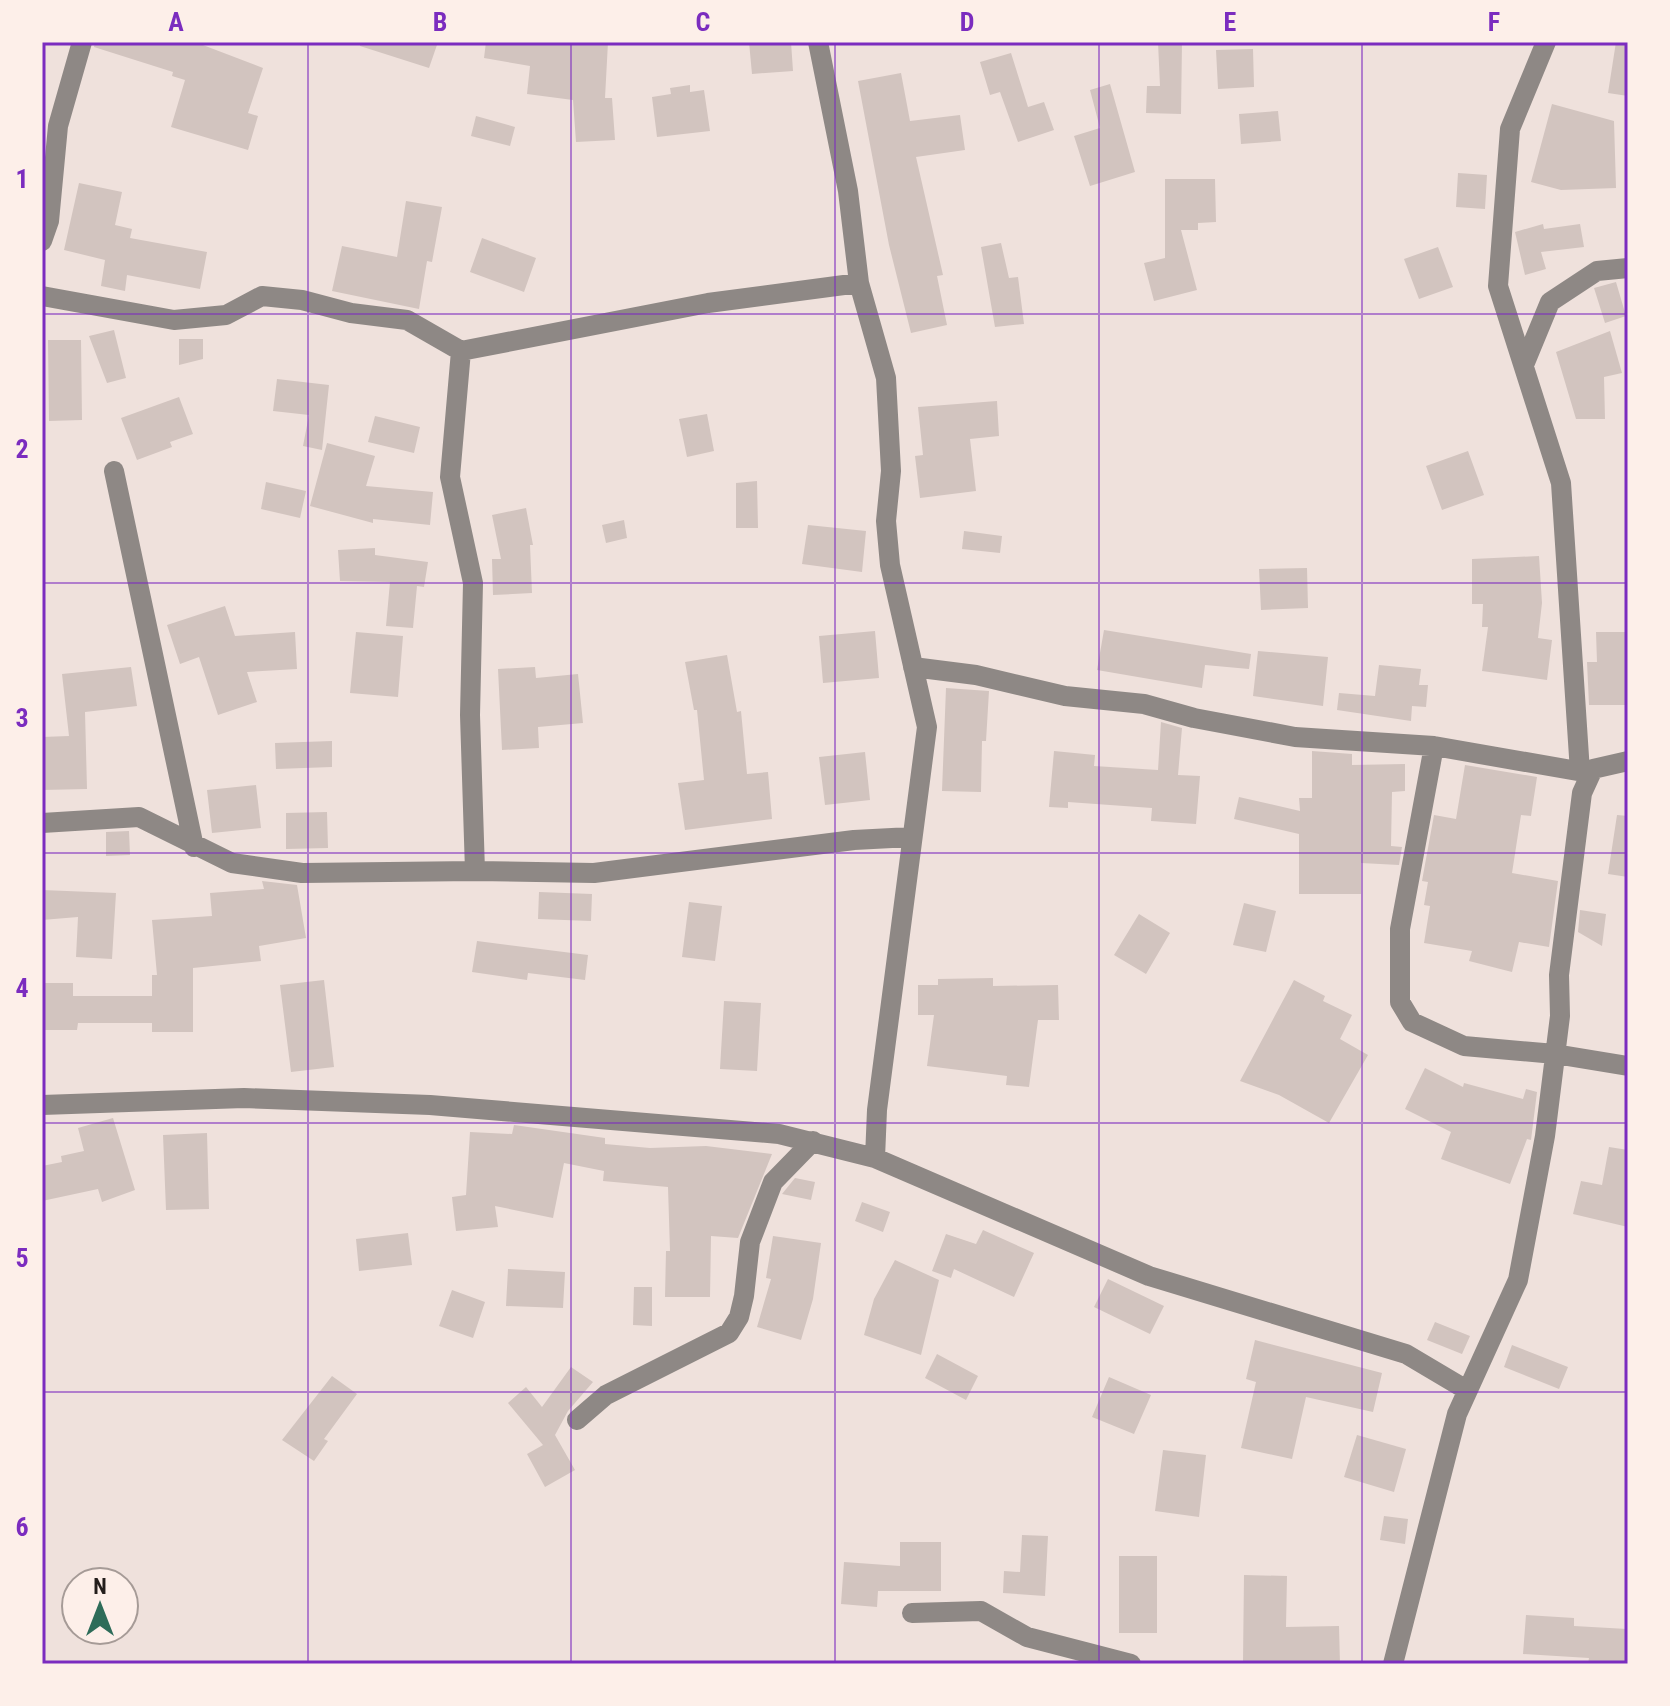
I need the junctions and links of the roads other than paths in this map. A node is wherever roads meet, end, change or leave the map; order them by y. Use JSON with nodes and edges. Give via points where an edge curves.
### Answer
{"nodes":[{"id":1,"x":82,"y":42,"type":"edge"},
{"id":2,"x":818,"y":42,"type":"edge"},
{"id":3,"x":1546,"y":42,"type":"edge"},
{"id":4,"x":42,"y":241,"type":"edge"},
{"id":5,"x":1628,"y":268,"type":"edge"},
{"id":6,"x":859,"y":283,"type":"junction"},
{"id":7,"x":42,"y":296,"type":"edge"},
{"id":8,"x":461,"y":351,"type":"junction"},
{"id":9,"x":1524,"y":365,"type":"junction"},
{"id":10,"x":114,"y":471,"type":"dead end"},
{"id":11,"x":913,"y":667,"type":"junction"},
{"id":12,"x":1434,"y":746,"type":"junction"},
{"id":13,"x":1628,"y":761,"type":"edge"},
{"id":14,"x":1584,"y":773,"type":"junction"},
{"id":15,"x":42,"y":823,"type":"edge"},
{"id":16,"x":911,"y":837,"type":"junction"},
{"id":17,"x":194,"y":847,"type":"junction"},
{"id":18,"x":475,"y":871,"type":"junction"},
{"id":19,"x":1555,"y":1054,"type":"junction"},
{"id":20,"x":1628,"y":1066,"type":"edge"},
{"id":21,"x":42,"y":1105,"type":"edge"},
{"id":22,"x":813,"y":1141,"type":"junction"},
{"id":23,"x":875,"y":1158,"type":"junction"},
{"id":24,"x":1465,"y":1389,"type":"junction"},
{"id":25,"x":577,"y":1420,"type":"dead end"},
{"id":26,"x":912,"y":1613,"type":"dead end"},
{"id":27,"x":1131,"y":1664,"type":"edge"},
{"id":28,"x":1393,"y":1664,"type":"edge"}],
"edges":[{"from":1,"to":4,"type":"street","via":[[58,126],[49,221]]},
{"from":2,"to":6,"type":"street","via":[[848,191]]},
{"from":3,"to":9,"type":"street","via":[[1510,129],[1498,286]]},
{"from":5,"to":9,"type":"street","via":[[1597,271],[1550,302]]},
{"from":6,"to":8,"type":"street","via":[[708,303]]},
{"from":6,"to":11,"type":"street","via":[[886,378],[891,471],[886,521]]},
{"from":7,"to":8,"type":"street","via":[[174,320],[226,315],[262,296],[302,300],[407,320]]},
{"from":8,"to":18,"type":"street","via":[[450,477],[473,583]]},
{"from":9,"to":14,"type":"street","via":[[1561,483]]},
{"from":10,"to":17,"type":"street"},
{"from":11,"to":12,"type":"street","via":[[1065,696],[1144,704],[1295,737]]},
{"from":11,"to":16,"type":"street","via":[[927,727]]},
{"from":12,"to":14,"type":"street"},
{"from":12,"to":19,"type":"street","via":[[1400,929],[1400,1002],[1412,1022],[1464,1046]]},
{"from":13,"to":14,"type":"street"},
{"from":14,"to":19,"type":"street","via":[[1559,975]]},
{"from":15,"to":17,"type":"street","via":[[139,817]]},
{"from":16,"to":18,"type":"street","via":[[594,873]]},
{"from":16,"to":23,"type":"street"},
{"from":17,"to":18,"type":"street","via":[[232,863],[302,873]]},
{"from":19,"to":20,"type":"street"},
{"from":19,"to":24,"type":"street","via":[[1518,1280]]},
{"from":21,"to":22,"type":"street","via":[[244,1098],[430,1105]]},
{"from":22,"to":23,"type":"street"},
{"from":22,"to":25,"type":"street","via":[[773,1182],[750,1242],[744,1296],[729,1333],[606,1395]]},
{"from":23,"to":24,"type":"street","via":[[1149,1276],[1406,1354]]},
{"from":24,"to":28,"type":"street"},
{"from":26,"to":27,"type":"street","via":[[981,1611],[1027,1637]]}]}
